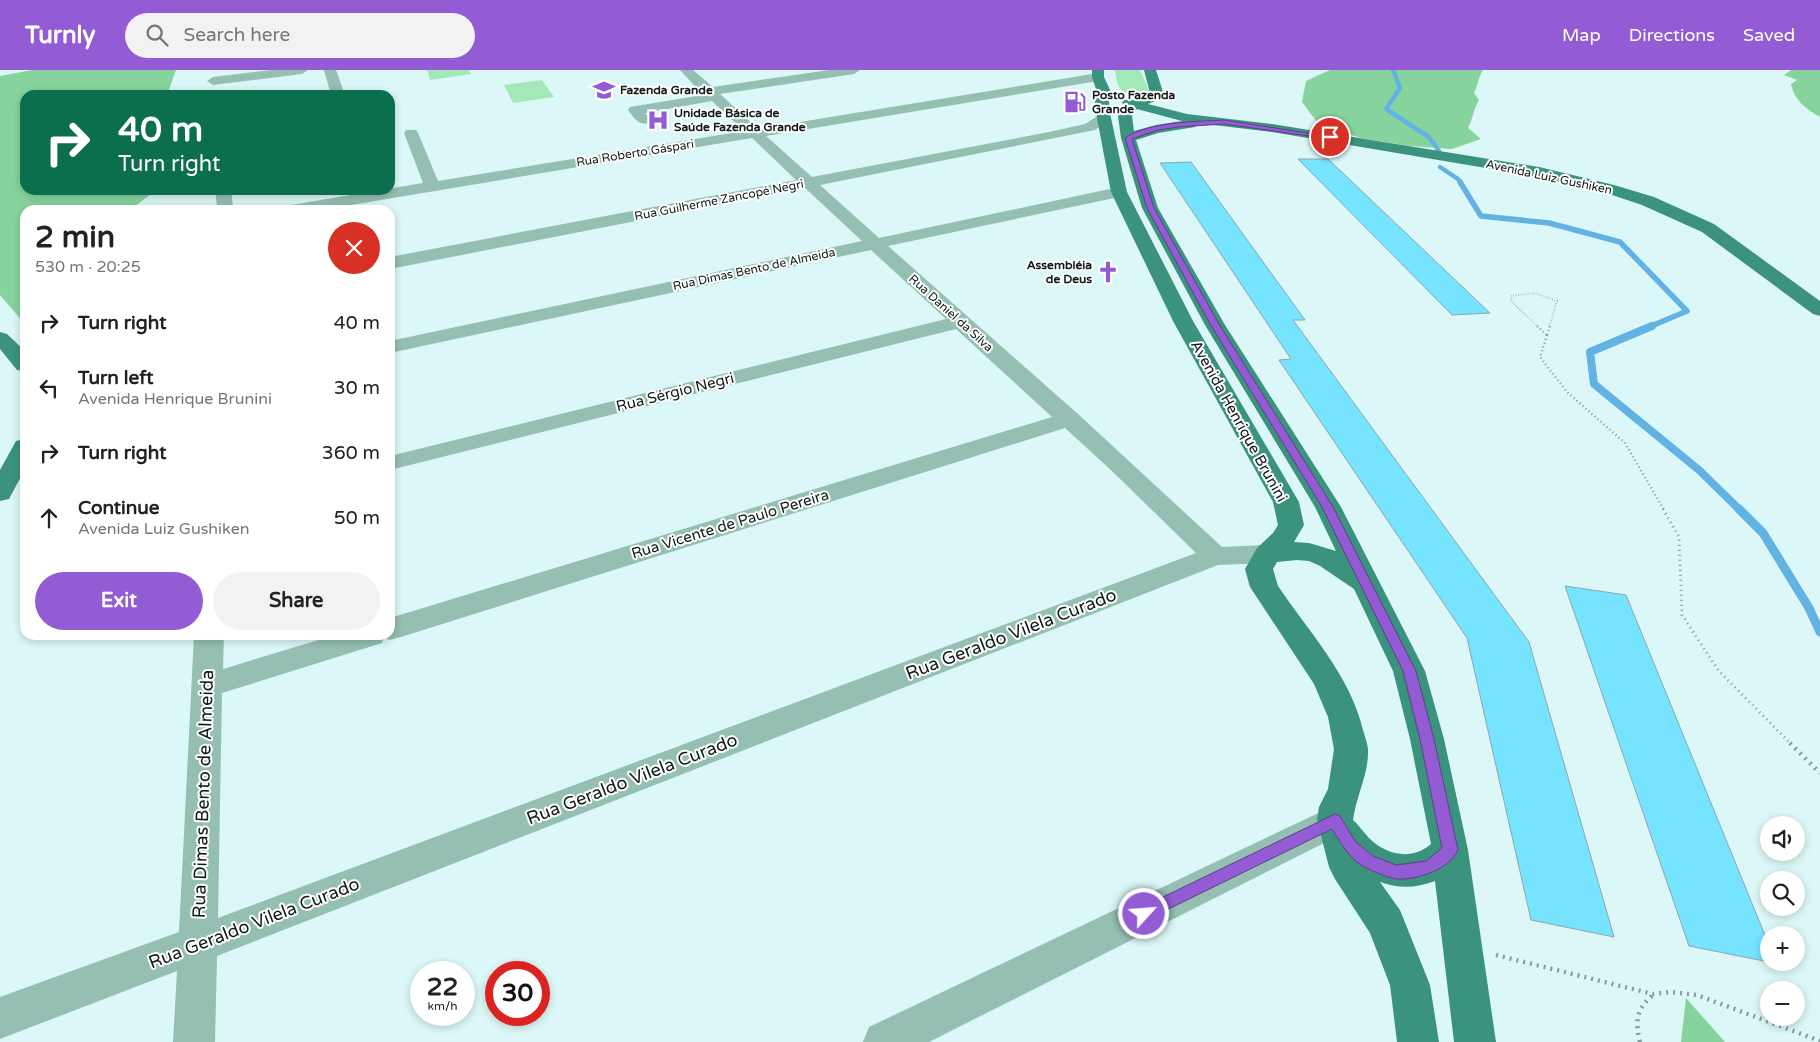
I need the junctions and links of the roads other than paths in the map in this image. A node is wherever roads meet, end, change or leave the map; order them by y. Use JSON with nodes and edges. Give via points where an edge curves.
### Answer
{"nodes":[{"id":1,"x":302,"y":70,"type":"edge"},
{"id":2,"x":330,"y":70,"type":"edge"},
{"id":3,"x":686,"y":70,"type":"edge"},
{"id":4,"x":854,"y":70,"type":"edge"},
{"id":5,"x":1150,"y":70,"type":"edge"},
{"id":6,"x":1098,"y":74,"type":"edge"},
{"id":7,"x":213,"y":75,"type":"edge"},
{"id":8,"x":214,"y":90,"type":"edge"},
{"id":9,"x":336,"y":90,"type":"edge"},
{"id":10,"x":1104,"y":92,"type":"junction"},
{"id":11,"x":711,"y":94,"type":"junction"},
{"id":12,"x":1157,"y":95,"type":"junction"},
{"id":13,"x":1133,"y":105,"type":"junction"},
{"id":14,"x":644,"y":120,"type":"dead end"},
{"id":15,"x":1224,"y":122,"type":"junction"},
{"id":16,"x":1247,"y":125,"type":"junction"},
{"id":17,"x":1114,"y":131,"type":"junction"},
{"id":18,"x":411,"y":133,"type":"dead end"},
{"id":19,"x":754,"y":134,"type":"junction"},
{"id":20,"x":808,"y":183,"type":"junction"},
{"id":21,"x":432,"y":187,"type":"junction"},
{"id":22,"x":1119,"y":192,"type":"junction"},
{"id":23,"x":395,"y":194,"type":"edge"},
{"id":24,"x":390,"y":195,"type":"edge"},
{"id":25,"x":338,"y":205,"type":"edge"},
{"id":26,"x":875,"y":243,"type":"junction"},
{"id":27,"x":395,"y":262,"type":"edge"},
{"id":28,"x":1820,"y":310,"type":"edge"},
{"id":29,"x":960,"y":322,"type":"junction"},
{"id":30,"x":0,"y":338,"type":"edge"},
{"id":31,"x":395,"y":345,"type":"edge"},
{"id":32,"x":20,"y":359,"type":"edge"},
{"id":33,"x":1070,"y":419,"type":"junction"},
{"id":34,"x":20,"y":455,"type":"edge"},
{"id":35,"x":395,"y":462,"type":"edge"},
{"id":36,"x":0,"y":493,"type":"edge"},
{"id":37,"x":1267,"y":554,"type":"junction"},
{"id":38,"x":1215,"y":556,"type":"junction"},
{"id":39,"x":1367,"y":585,"type":"junction"},
{"id":40,"x":395,"y":627,"type":"edge"},
{"id":41,"x":209,"y":640,"type":"edge"},
{"id":42,"x":355,"y":640,"type":"edge"},
{"id":43,"x":206,"y":686,"type":"junction"},
{"id":44,"x":1335,"y":820,"type":"junction"},
{"id":45,"x":1450,"y":850,"type":"junction"},
{"id":46,"x":199,"y":944,"type":"junction"},
{"id":47,"x":0,"y":1018,"type":"edge"},
{"id":48,"x":194,"y":1042,"type":"edge"},
{"id":49,"x":884,"y":1042,"type":"edge"},
{"id":50,"x":1418,"y":1042,"type":"edge"},
{"id":51,"x":1475,"y":1042,"type":"edge"}],
"edges":[{"from":1,"to":7,"type":"street"},
{"from":2,"to":9,"type":"street"},
{"from":3,"to":11,"type":"street","name":"Rua Daniel da Silva"},
{"from":4,"to":11,"type":"street"},
{"from":5,"to":12,"type":"main road"},
{"from":6,"to":10,"type":"main road","name":"Avenida Henrique Brunini"},
{"from":6,"to":19,"type":"street","name":"Rua Roberto Gáspari"},
{"from":7,"to":8,"type":"street"},
{"from":10,"to":13,"type":"main road"},
{"from":10,"to":17,"type":"main road","name":"Avenida Henrique Brunini","via":[[1102,102]]},
{"from":11,"to":14,"type":"street","via":[[635,110]]},
{"from":11,"to":19,"type":"street","name":"Rua Daniel da Silva"},
{"from":12,"to":13,"type":"main road"},
{"from":12,"to":16,"type":"main road","name":"Avenida Luiz Gushiken","via":[[1189,111]]},
{"from":13,"to":15,"type":"main road","name":"Avenida Luiz Gushiken","via":[[1187,118]]},
{"from":13,"to":17,"type":"main road","name":"Avenida Henrique Brunini"},
{"from":15,"to":16,"type":"main road","name":"Avenida Luiz Gushiken"},
{"from":15,"to":17,"type":"main road"},
{"from":16,"to":28,"type":"main road","name":"Avenida Luiz Gushiken","via":[[1539,172],[1608,188],[1648,201],[1708,228]]},
{"from":17,"to":20,"type":"street","name":"Rua Guilherme Zancopé Negri","via":[[1049,136]]},
{"from":17,"to":22,"type":"main road","name":"Avenida Henrique Brunini"},
{"from":17,"to":39,"type":"main road","name":"Avenida Henrique Brunini","via":[[1150,208],[1215,324],[1328,507]]},
{"from":18,"to":21,"type":"street"},
{"from":19,"to":20,"type":"street","name":"Rua Daniel da Silva"},
{"from":19,"to":21,"type":"street","name":"Rua Roberto Gáspari"},
{"from":20,"to":26,"type":"street","name":"Rua Daniel da Silva"},
{"from":20,"to":27,"type":"street","name":"Rua Guilherme Zancopé Negri"},
{"from":21,"to":23,"type":"street","name":"Rua Roberto Gáspari"},
{"from":22,"to":26,"type":"street","name":"Rua Dimas Bento de Almeida"},
{"from":22,"to":37,"type":"main road","name":"Avenida Henrique Brunini","via":[[1183,321],[1286,502],[1291,525],[1283,540]]},
{"from":24,"to":25,"type":"street","name":"Rua Roberto Gáspari"},
{"from":26,"to":29,"type":"street","name":"Rua Daniel da Silva"},
{"from":26,"to":31,"type":"street","name":"Rua Dimas Bento de Almeida"},
{"from":29,"to":33,"type":"street","name":"Rua Daniel da Silva"},
{"from":29,"to":35,"type":"street","name":"Rua Sérgio Negri"},
{"from":30,"to":32,"type":"main road"},
{"from":33,"to":38,"type":"street","name":"Rua Daniel da Silva"},
{"from":33,"to":40,"type":"street","name":"Rua Vicente de Paulo Pereira"},
{"from":34,"to":36,"type":"main road"},
{"from":37,"to":38,"type":"street","name":"Rua Geraldo Vilela Curado"},
{"from":37,"to":39,"type":"main road","via":[[1292,550],[1320,554],[1341,564]]},
{"from":37,"to":44,"type":"main road","via":[[1259,570],[1264,586],[1328,679],[1344,717],[1351,749],[1345,789]]},
{"from":38,"to":46,"type":"street","name":"Rua Geraldo Vilela Curado"},
{"from":39,"to":45,"type":"main road","name":"Avenida Henrique Brunini","via":[[1409,671]]},
{"from":41,"to":43,"type":"street","name":"Rua Dimas Bento de Almeida"},
{"from":42,"to":43,"type":"street"},
{"from":43,"to":46,"type":"street","name":"Rua Dimas Bento de Almeida"},
{"from":44,"to":45,"type":"main road","via":[[1350,845],[1367,861],[1396,872],[1430,867]]},
{"from":44,"to":49,"type":"street"},
{"from":44,"to":50,"type":"main road","via":[[1348,867],[1386,923],[1410,985]]},
{"from":45,"to":51,"type":"main road","name":"Avenida Henrique Brunini"},
{"from":46,"to":47,"type":"street","name":"Rua Geraldo Vilela Curado"},
{"from":46,"to":48,"type":"street","name":"Rua Dimas Bento de Almeida"}]}
